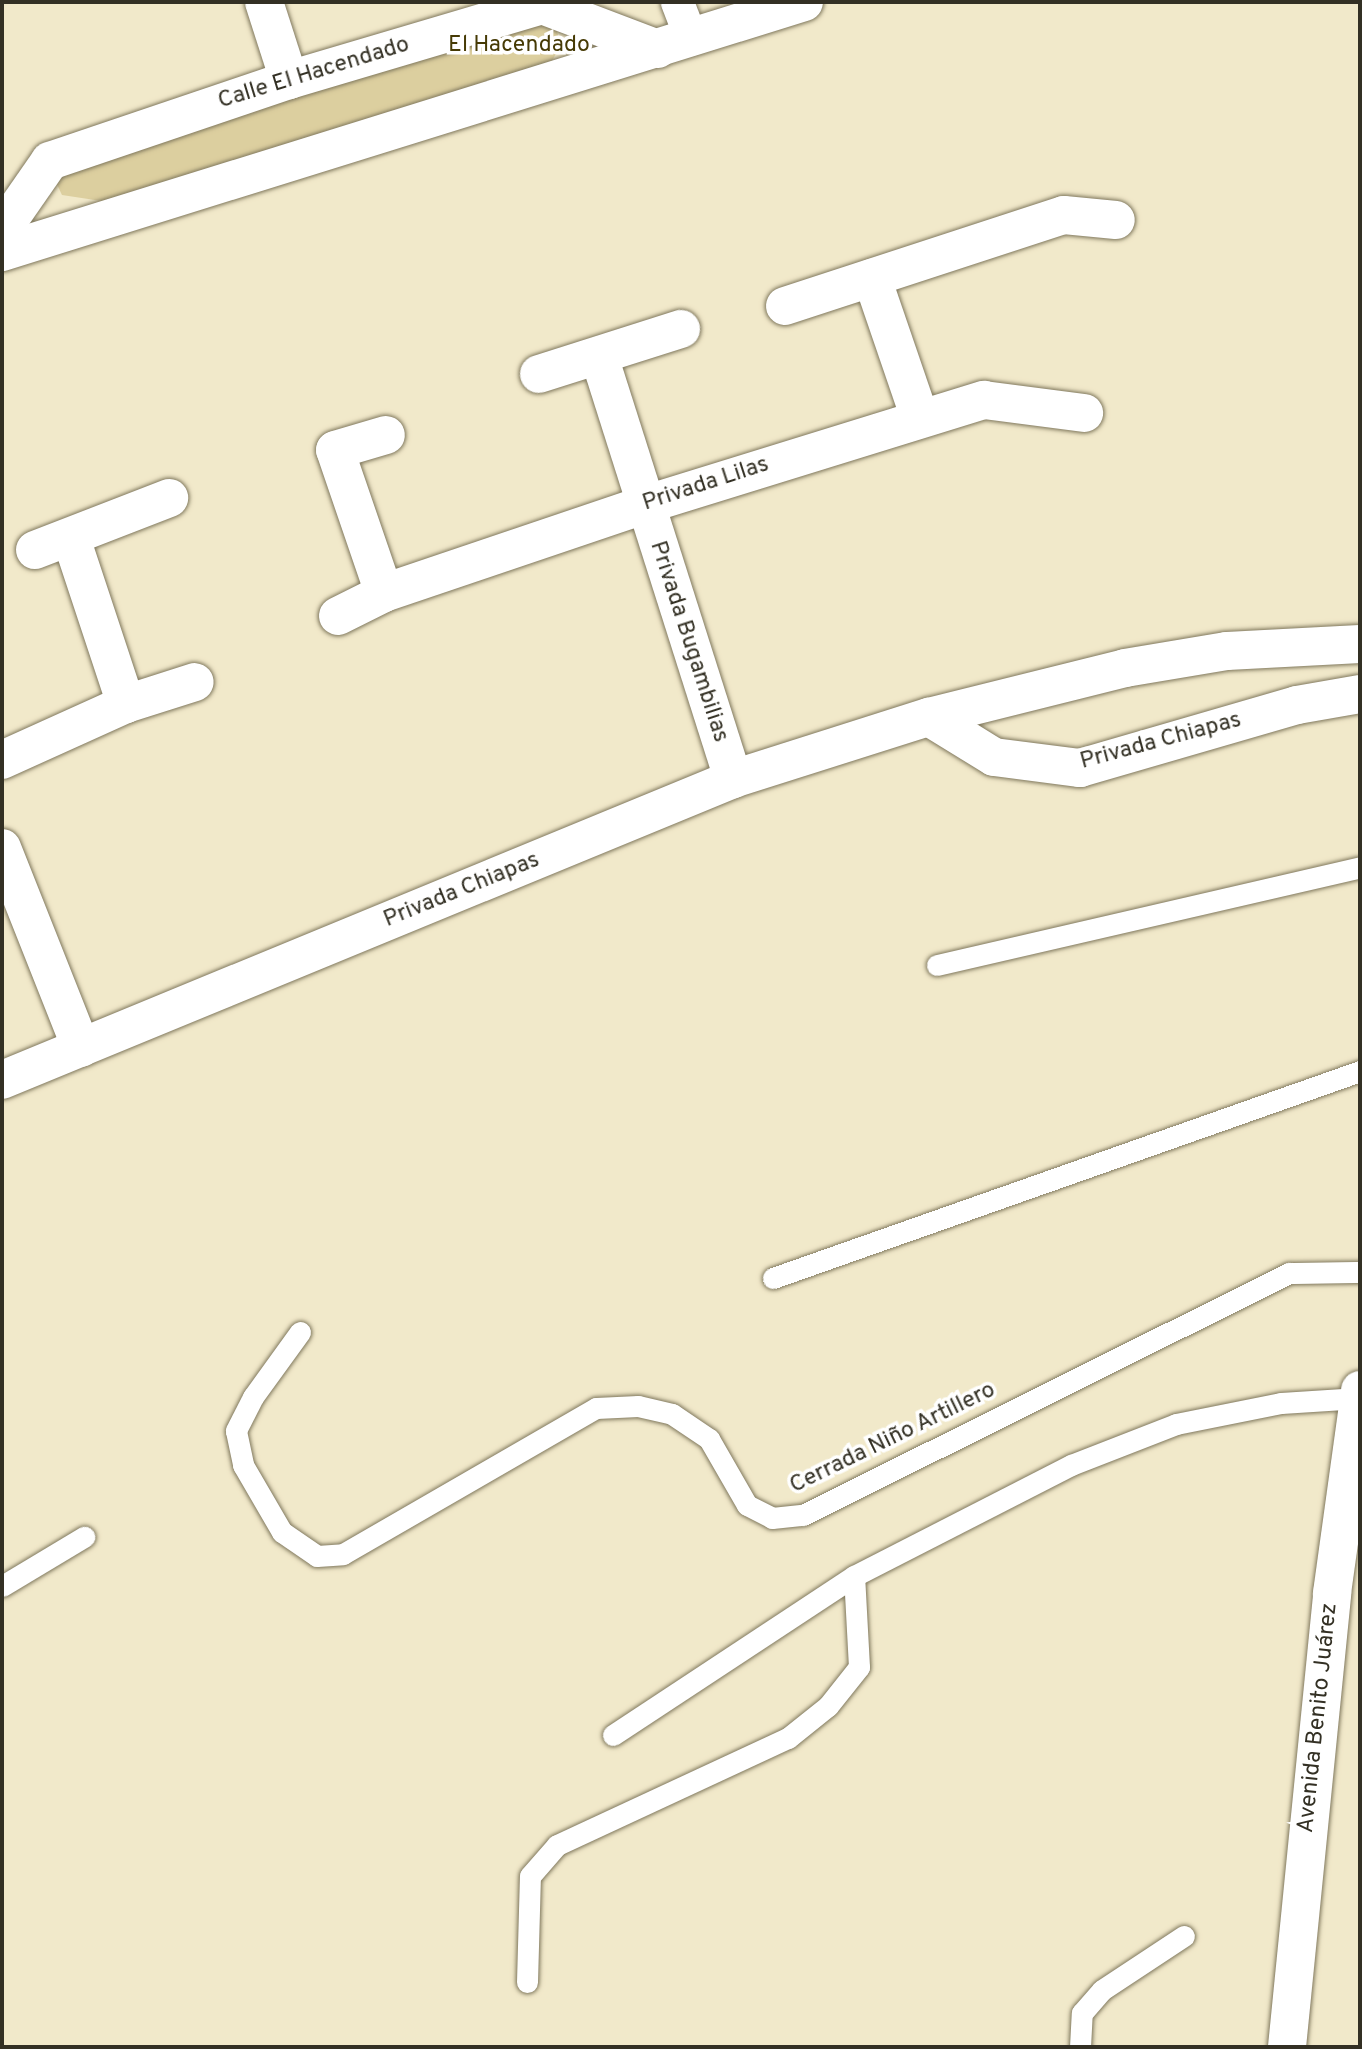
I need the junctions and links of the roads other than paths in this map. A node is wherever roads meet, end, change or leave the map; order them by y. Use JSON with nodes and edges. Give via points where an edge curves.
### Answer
{"nodes":[{"id":1,"x":264,"y":2,"type":"edge"},
{"id":2,"x":677,"y":2,"type":"edge"},
{"id":3,"x":804,"y":2,"type":"edge"},
{"id":4,"x":674,"y":44,"type":"junction"},
{"id":5,"x":289,"y":80,"type":"junction"},
{"id":6,"x":1116,"y":220,"type":"dead end"},
{"id":7,"x":2,"y":230,"type":"edge"},
{"id":8,"x":2,"y":252,"type":"edge"},
{"id":9,"x":872,"y":278,"type":"junction"},
{"id":10,"x":785,"y":306,"type":"dead end"},
{"id":11,"x":681,"y":329,"type":"dead end"},
{"id":12,"x":599,"y":356,"type":"junction"},
{"id":13,"x":539,"y":374,"type":"dead end"},
{"id":14,"x":1084,"y":413,"type":"dead end"},
{"id":15,"x":919,"y":418,"type":"junction"},
{"id":16,"x":386,"y":435,"type":"dead end"},
{"id":17,"x":169,"y":498,"type":"dead end"},
{"id":18,"x":644,"y":505,"type":"junction"},
{"id":19,"x":71,"y":538,"type":"junction"},
{"id":20,"x":35,"y":550,"type":"dead end"},
{"id":21,"x":384,"y":593,"type":"junction"},
{"id":22,"x":338,"y":616,"type":"dead end"},
{"id":23,"x":1360,"y":644,"type":"edge"},
{"id":24,"x":194,"y":682,"type":"dead end"},
{"id":25,"x":1360,"y":694,"type":"edge"},
{"id":26,"x":126,"y":705,"type":"junction"},
{"id":27,"x":929,"y":717,"type":"junction"},
{"id":28,"x":2,"y":760,"type":"edge"},
{"id":29,"x":733,"y":779,"type":"junction"},
{"id":30,"x":2,"y":848,"type":"edge"},
{"id":31,"x":1360,"y":867,"type":"edge"},
{"id":32,"x":937,"y":965,"type":"dead end"},
{"id":33,"x":82,"y":1048,"type":"junction"},
{"id":34,"x":1360,"y":1071,"type":"edge"},
{"id":35,"x":2,"y":1080,"type":"edge"},
{"id":36,"x":1360,"y":1272,"type":"edge"},
{"id":37,"x":773,"y":1278,"type":"dead end"},
{"id":38,"x":300,"y":1332,"type":"dead end"},
{"id":39,"x":1360,"y":1394,"type":"edge"},
{"id":40,"x":84,"y":1537,"type":"dead end"},
{"id":41,"x":855,"y":1576,"type":"junction"},
{"id":42,"x":2,"y":1587,"type":"edge"},
{"id":43,"x":613,"y":1735,"type":"dead end"},
{"id":44,"x":1184,"y":1936,"type":"dead end"},
{"id":45,"x":527,"y":1982,"type":"dead end"},
{"id":46,"x":1080,"y":2047,"type":"edge"},
{"id":47,"x":1287,"y":2047,"type":"edge"}],
"edges":[{"from":1,"to":5,"type":"street"},
{"from":2,"to":4,"type":"street"},
{"from":3,"to":4,"type":"street"},
{"from":4,"to":5,"type":"street","name":"Calle El Hacendado","via":[[542,5]]},
{"from":4,"to":8,"type":"street"},
{"from":5,"to":7,"type":"street","name":"Calle El Hacendado","via":[[50,161]]},
{"from":6,"to":9,"type":"street","via":[[1064,215]]},
{"from":9,"to":10,"type":"street"},
{"from":9,"to":15,"type":"street"},
{"from":11,"to":12,"type":"street"},
{"from":12,"to":13,"type":"street"},
{"from":12,"to":18,"type":"street","name":"Privada Bugambilias"},
{"from":14,"to":15,"type":"street","name":"Privada Lilas","via":[[984,400]]},
{"from":15,"to":18,"type":"street","name":"Privada Lilas"},
{"from":16,"to":21,"type":"street","via":[[335,450]]},
{"from":17,"to":19,"type":"street"},
{"from":18,"to":21,"type":"street","name":"Privada Lilas"},
{"from":18,"to":29,"type":"street","name":"Privada Bugambilias"},
{"from":19,"to":20,"type":"street"},
{"from":19,"to":26,"type":"street"},
{"from":21,"to":22,"type":"street","name":"Privada Lilas"},
{"from":23,"to":27,"type":"street","name":"Privada Chiapas","via":[[1227,651],[1125,668]]},
{"from":24,"to":26,"type":"street"},
{"from":25,"to":27,"type":"street","name":"Privada Chiapas","via":[[1297,705],[1080,768],[994,757]]},
{"from":26,"to":28,"type":"street"},
{"from":27,"to":29,"type":"street","name":"Privada Chiapas"},
{"from":29,"to":33,"type":"street","name":"Privada Chiapas"},
{"from":30,"to":33,"type":"street"},
{"from":31,"to":32,"type":"lane"},
{"from":33,"to":35,"type":"street","name":"Privada Chiapas"},
{"from":34,"to":37,"type":"lane"},
{"from":36,"to":38,"type":"lane","name":"Cerrada Niño Artillero","via":[[1289,1273],[803,1515],[772,1518],[747,1505],[709,1439],[672,1414],[638,1406],[596,1408],[343,1554],[317,1556],[282,1532],[243,1465],[236,1430],[253,1397]]},
{"from":39,"to":41,"type":"lane","via":[[1281,1403],[1176,1424],[1072,1465]]},
{"from":39,"to":47,"type":"street","name":"Avenida Benito Juárez","via":[[1332,1593]]},
{"from":40,"to":42,"type":"lane"},
{"from":41,"to":43,"type":"lane"},
{"from":41,"to":45,"type":"lane","via":[[859,1667],[828,1706],[788,1738],[557,1845],[530,1876]]},
{"from":44,"to":46,"type":"lane","via":[[1102,1990],[1082,2013]]}]}
